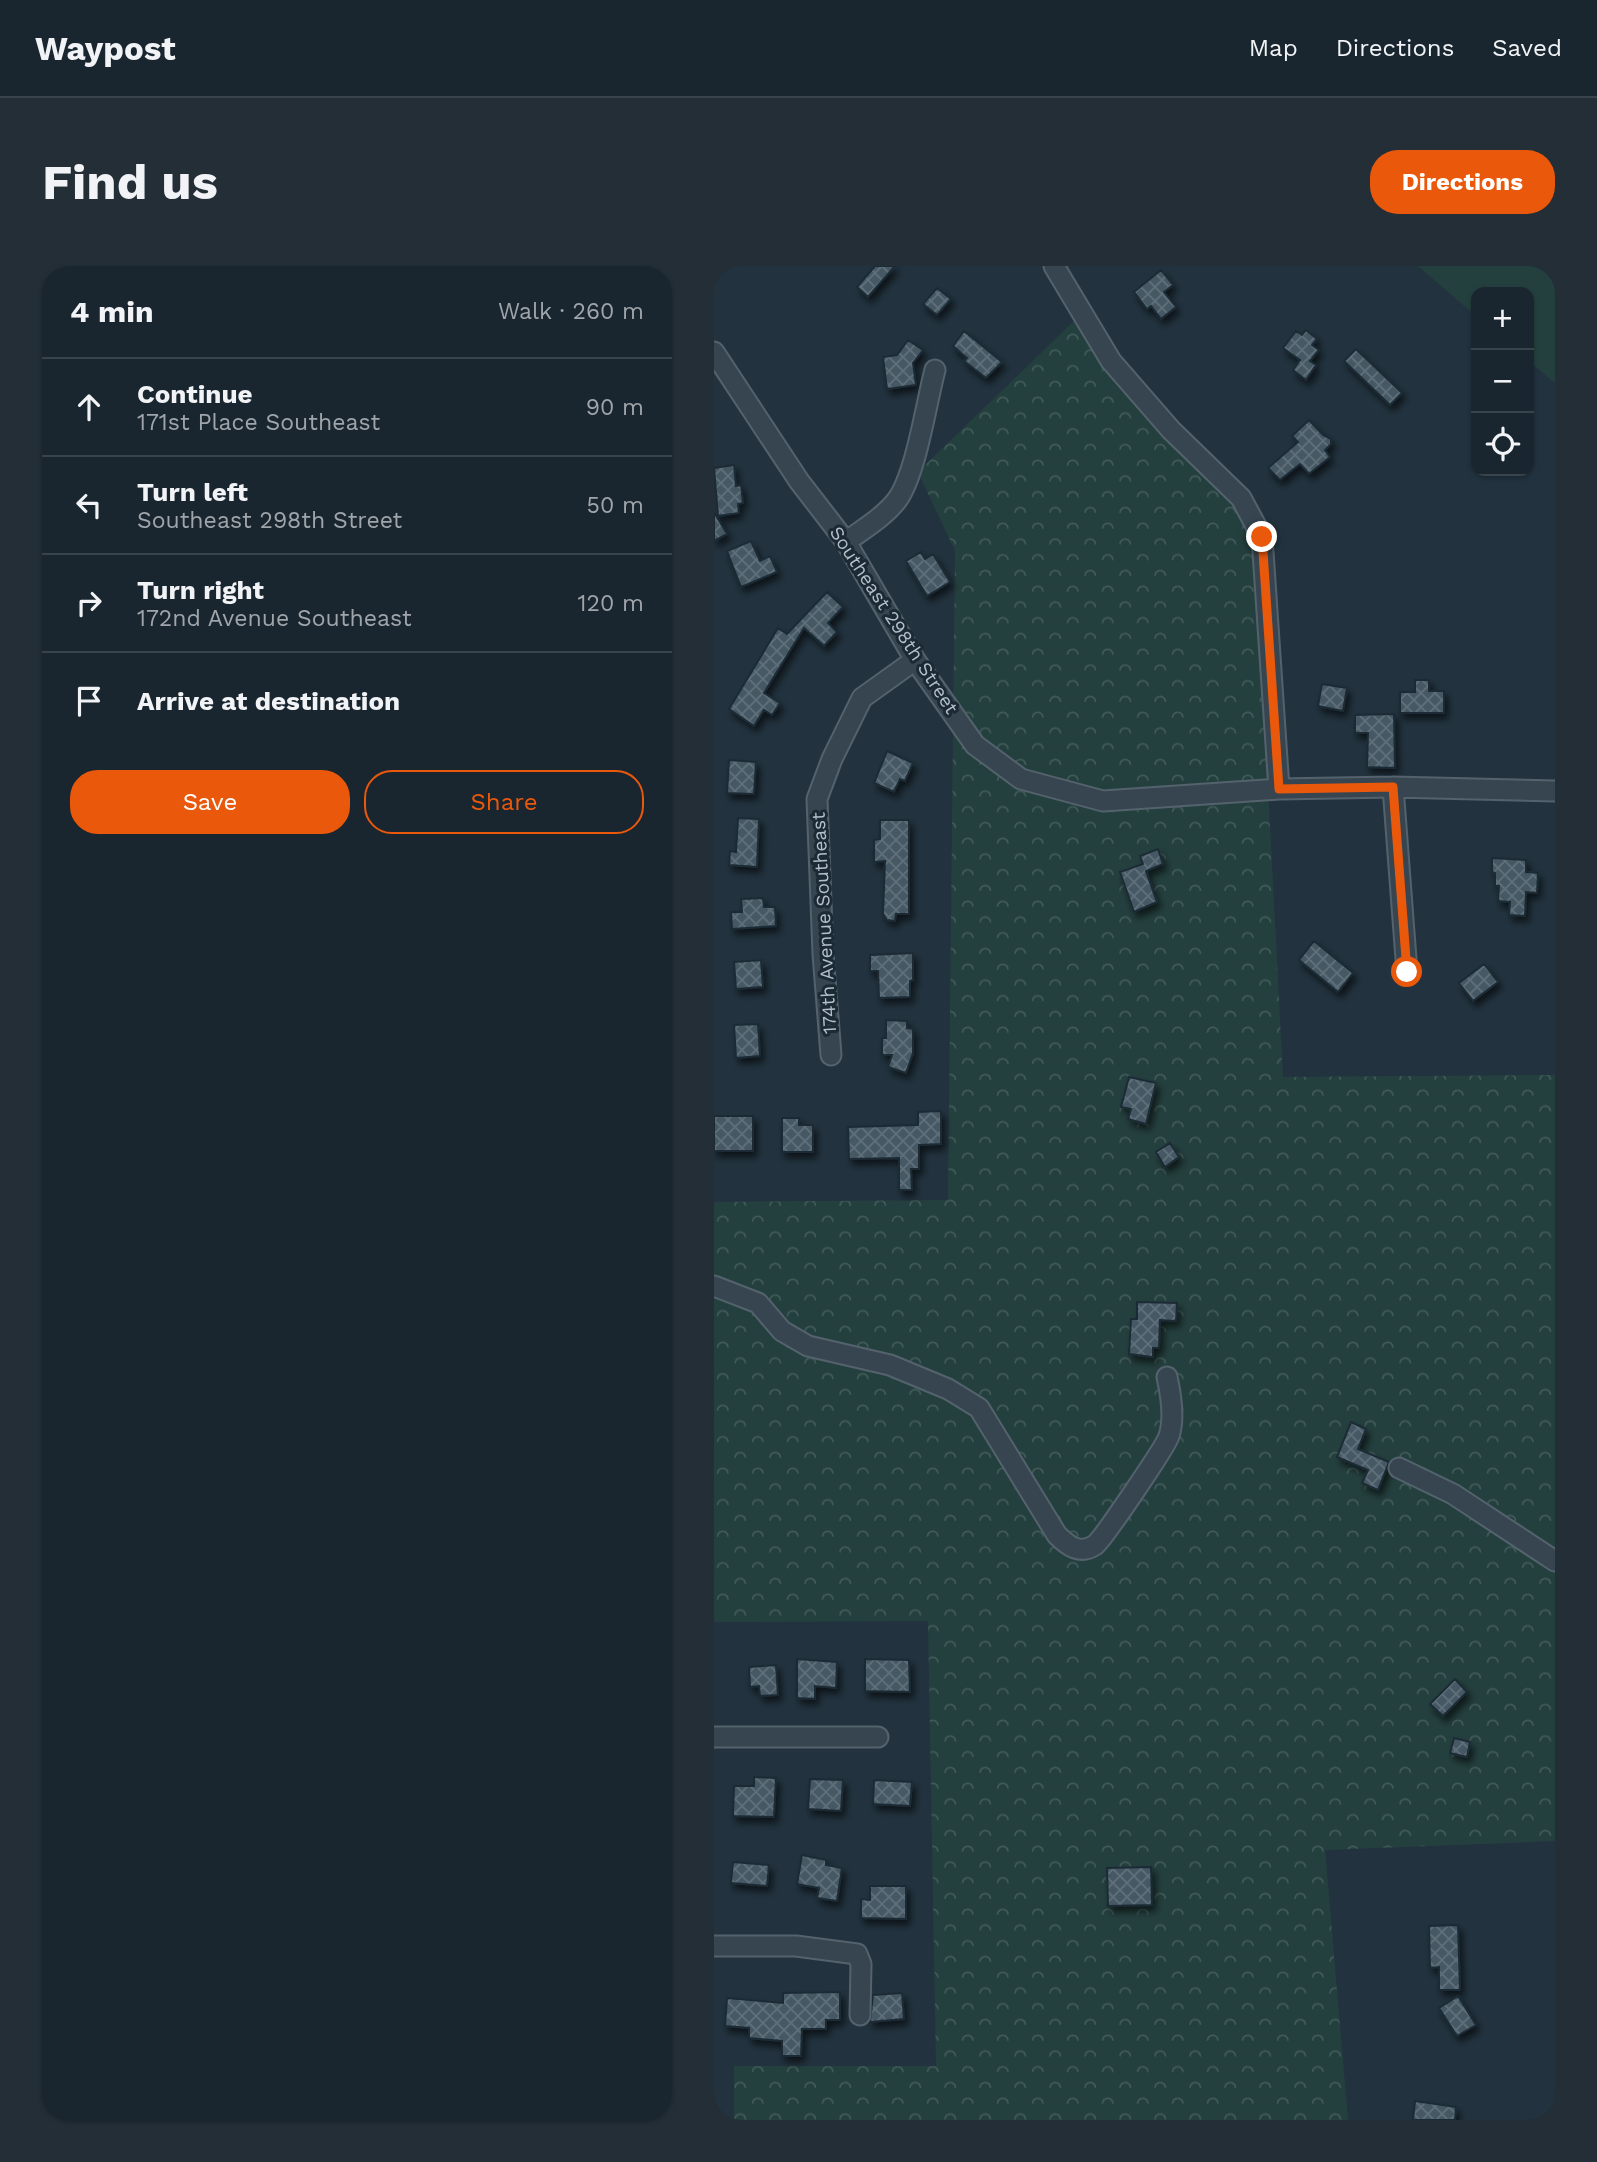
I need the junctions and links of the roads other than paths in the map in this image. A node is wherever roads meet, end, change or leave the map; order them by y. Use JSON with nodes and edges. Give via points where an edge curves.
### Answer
{"nodes":[{"id":1,"x":1054,"y":266,"type":"edge"},
{"id":2,"x":714,"y":352,"type":"edge"},
{"id":3,"x":934,"y":370,"type":"dead end"},
{"id":4,"x":846,"y":542,"type":"junction"},
{"id":5,"x":915,"y":660,"type":"junction"},
{"id":6,"x":1393,"y":787,"type":"junction"},
{"id":7,"x":1279,"y":789,"type":"junction"},
{"id":8,"x":1555,"y":790,"type":"edge"},
{"id":9,"x":1407,"y":972,"type":"dead end"},
{"id":10,"x":831,"y":1055,"type":"dead end"},
{"id":11,"x":714,"y":1286,"type":"edge"},
{"id":12,"x":1167,"y":1377,"type":"dead end"},
{"id":13,"x":1399,"y":1468,"type":"dead end"},
{"id":14,"x":1555,"y":1561,"type":"edge"},
{"id":15,"x":714,"y":1737,"type":"edge"},
{"id":16,"x":878,"y":1737,"type":"dead end"},
{"id":17,"x":714,"y":1946,"type":"edge"},
{"id":18,"x":860,"y":2015,"type":"dead end"}],
"edges":[{"from":1,"to":7,"type":"street","via":[[1111,361],[1171,430],[1241,498],[1262,537]]},
{"from":2,"to":4,"type":"street","name":"Southeast 298th Street","via":[[799,481]]},
{"from":3,"to":4,"type":"street","via":[[908,479],[897,501]]},
{"from":4,"to":5,"type":"street","name":"Southeast 298th Street"},
{"from":5,"to":7,"type":"street","name":"Southeast 298th Street","via":[[975,745],[1021,779],[1103,801]]},
{"from":5,"to":10,"type":"street","name":"174th Avenue Southeast","via":[[862,698],[817,799]]},
{"from":6,"to":7,"type":"street","name":"Southeast 298th Street"},
{"from":6,"to":8,"type":"street","name":"Southeast 298th Street"},
{"from":6,"to":9,"type":"street"},
{"from":11,"to":12,"type":"street","via":[[758,1303],[782,1331],[808,1346],[890,1365],[948,1389],[979,1408],[1057,1535],[1069,1547],[1082,1550],[1096,1545],[1109,1529],[1169,1437],[1172,1401]]},
{"from":13,"to":14,"type":"street","via":[[1453,1494]]},
{"from":15,"to":16,"type":"street"},
{"from":17,"to":18,"type":"street","via":[[796,1946],[858,1954]]}]}
